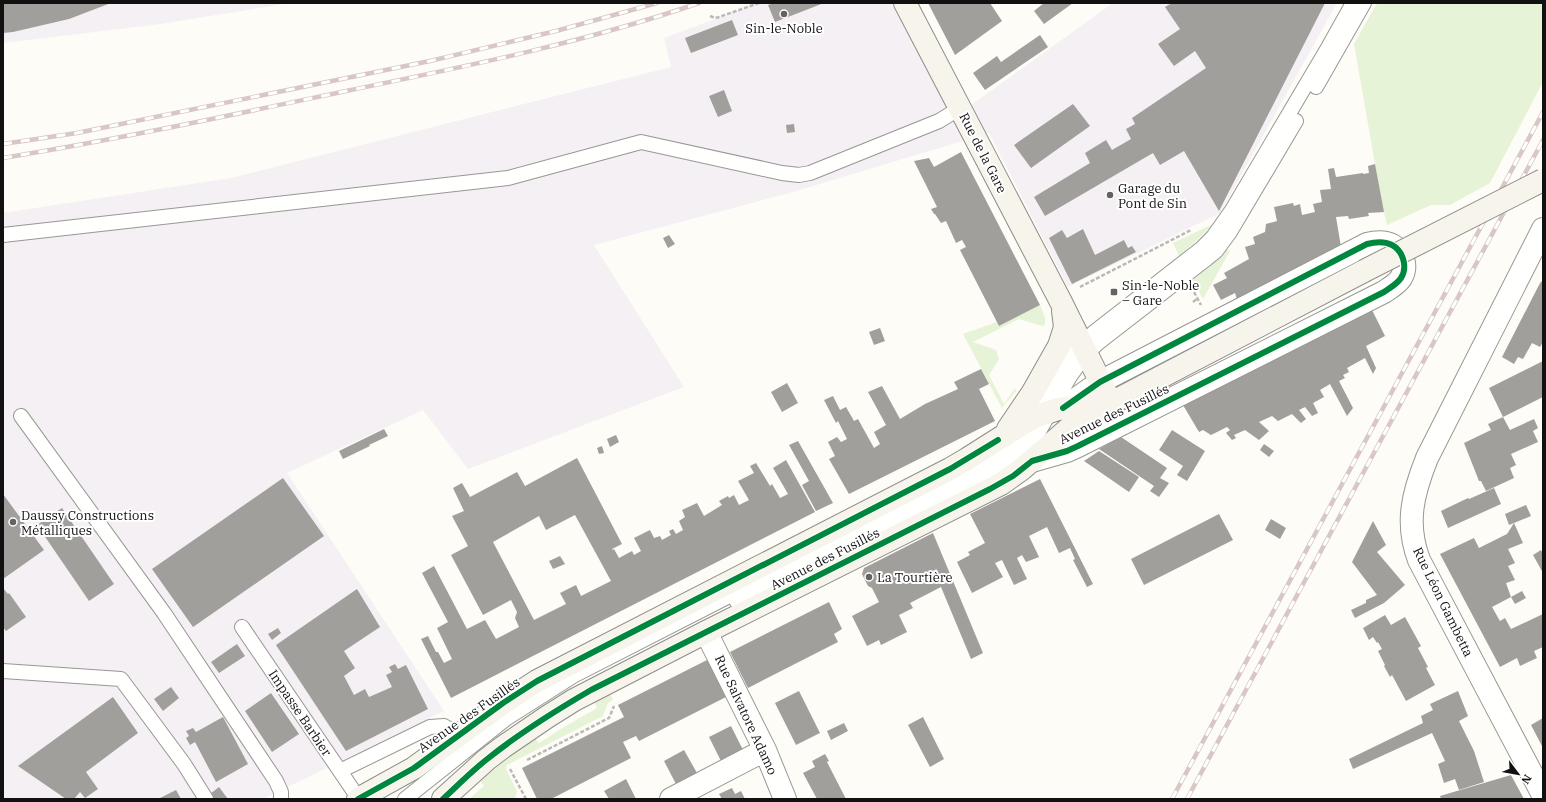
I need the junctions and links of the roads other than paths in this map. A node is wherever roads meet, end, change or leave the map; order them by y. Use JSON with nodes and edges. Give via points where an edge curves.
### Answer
{"nodes":[{"id":1,"x":905,"y":3,"type":"edge"},
{"id":2,"x":1353,"y":3,"type":"edge"},
{"id":3,"x":1364,"y":3,"type":"edge"},
{"id":4,"x":960,"y":108,"type":"junction"},
{"id":5,"x":1543,"y":180,"type":"edge"},
{"id":6,"x":1543,"y":229,"type":"edge"},
{"id":7,"x":3,"y":235,"type":"edge"},
{"id":8,"x":1060,"y":302,"type":"junction"},
{"id":9,"x":1084,"y":349,"type":"junction"},
{"id":10,"x":1100,"y":382,"type":"junction"},
{"id":11,"x":1111,"y":403,"type":"junction"},
{"id":12,"x":1050,"y":412,"type":"junction"},
{"id":13,"x":21,"y":416,"type":"dead end"},
{"id":14,"x":998,"y":440,"type":"junction"},
{"id":15,"x":1032,"y":461,"type":"junction"},
{"id":16,"x":242,"y":627,"type":"dead end"},
{"id":17,"x":706,"y":632,"type":"junction"},
{"id":18,"x":3,"y":671,"type":"edge"},
{"id":19,"x":455,"y":738,"type":"junction"},
{"id":20,"x":765,"y":750,"type":"junction"},
{"id":21,"x":340,"y":771,"type":"junction"},
{"id":22,"x":1542,"y":789,"type":"edge"},
{"id":23,"x":206,"y":799,"type":"edge"},
{"id":24,"x":281,"y":799,"type":"edge"},
{"id":25,"x":358,"y":799,"type":"edge"},
{"id":26,"x":405,"y":799,"type":"edge"},
{"id":27,"x":420,"y":799,"type":"edge"},
{"id":28,"x":443,"y":799,"type":"edge"},
{"id":29,"x":671,"y":799,"type":"edge"},
{"id":30,"x":785,"y":799,"type":"edge"}],
"edges":[{"from":1,"to":4,"type":"main road","name":"Rue de la Gare"},
{"from":2,"to":9,"type":"lane","via":[[1214,237]]},
{"from":3,"to":9,"type":"lane","via":[[1240,217],[1220,246],[1098,343]]},
{"from":4,"to":7,"type":"lane","via":[[939,121],[799,175],[641,142],[508,178]]},
{"from":4,"to":8,"type":"main road","name":"Rue de la Gare"},
{"from":5,"to":11,"type":"main road","bridge":true},
{"from":6,"to":22,"type":"street","name":"Rue Léon Gambetta","via":[[1427,458],[1416,489],[1411,517],[1414,546],[1419,560]]},
{"from":8,"to":9,"type":"main road","name":"Rue de la Gare"},
{"from":8,"to":14,"type":"main road","name":"Rue de la Gare","via":[[1065,328],[1059,346],[1020,414]]},
{"from":9,"to":10,"type":"main road","name":"Rue de la Gare"},
{"from":9,"to":12,"type":"lane"},
{"from":10,"to":11,"type":"main road","name":"Rue de la Gare"},
{"from":10,"to":12,"type":"street","name":"Avenue des Fusillés"},
{"from":10,"to":15,"type":"street","name":"Avenue des Fusillés","via":[[1367,244],[1391,244],[1403,258],[1401,278],[1384,292],[1078,446]]},
{"from":11,"to":12,"type":"main road","name":"Avenue des Fusillés"},
{"from":11,"to":15,"type":"main road","name":"Avenue des Fusillés","via":[[1067,430]]},
{"from":12,"to":14,"type":"main road","name":"Avenue des Fusillés"},
{"from":12,"to":26,"type":"lane","via":[[1010,447],[983,466],[558,684],[507,718]]},
{"from":12,"to":27,"type":"lane","via":[[1038,435],[1026,448],[992,473],[576,684],[495,737]]},
{"from":13,"to":24,"type":"lane","via":[[164,613],[276,781]]},
{"from":14,"to":19,"type":"main road","name":"Avenue des Fusillés","via":[[950,469],[552,673],[503,703]]},
{"from":15,"to":17,"type":"main road","name":"Avenue des Fusillés","via":[[990,489]]},
{"from":16,"to":21,"type":"lane","name":"Impasse Barbier"},
{"from":17,"to":20,"type":"street","name":"Rue Salvatore Adamo"},
{"from":17,"to":28,"type":"main road","name":"Avenue des Fusillés","via":[[591,690],[547,716],[486,760]]},
{"from":18,"to":23,"type":"lane","via":[[121,679],[184,764]]},
{"from":19,"to":21,"type":"lane","via":[[444,726],[430,726]]},
{"from":19,"to":25,"type":"main road","name":"Avenue des Fusillés","via":[[414,768]]},
{"from":20,"to":29,"type":"street"},
{"from":20,"to":30,"type":"street","name":"Rue Salvatore Adamo"},
{"from":21,"to":25,"type":"lane","name":"Impasse Barbier"}]}
